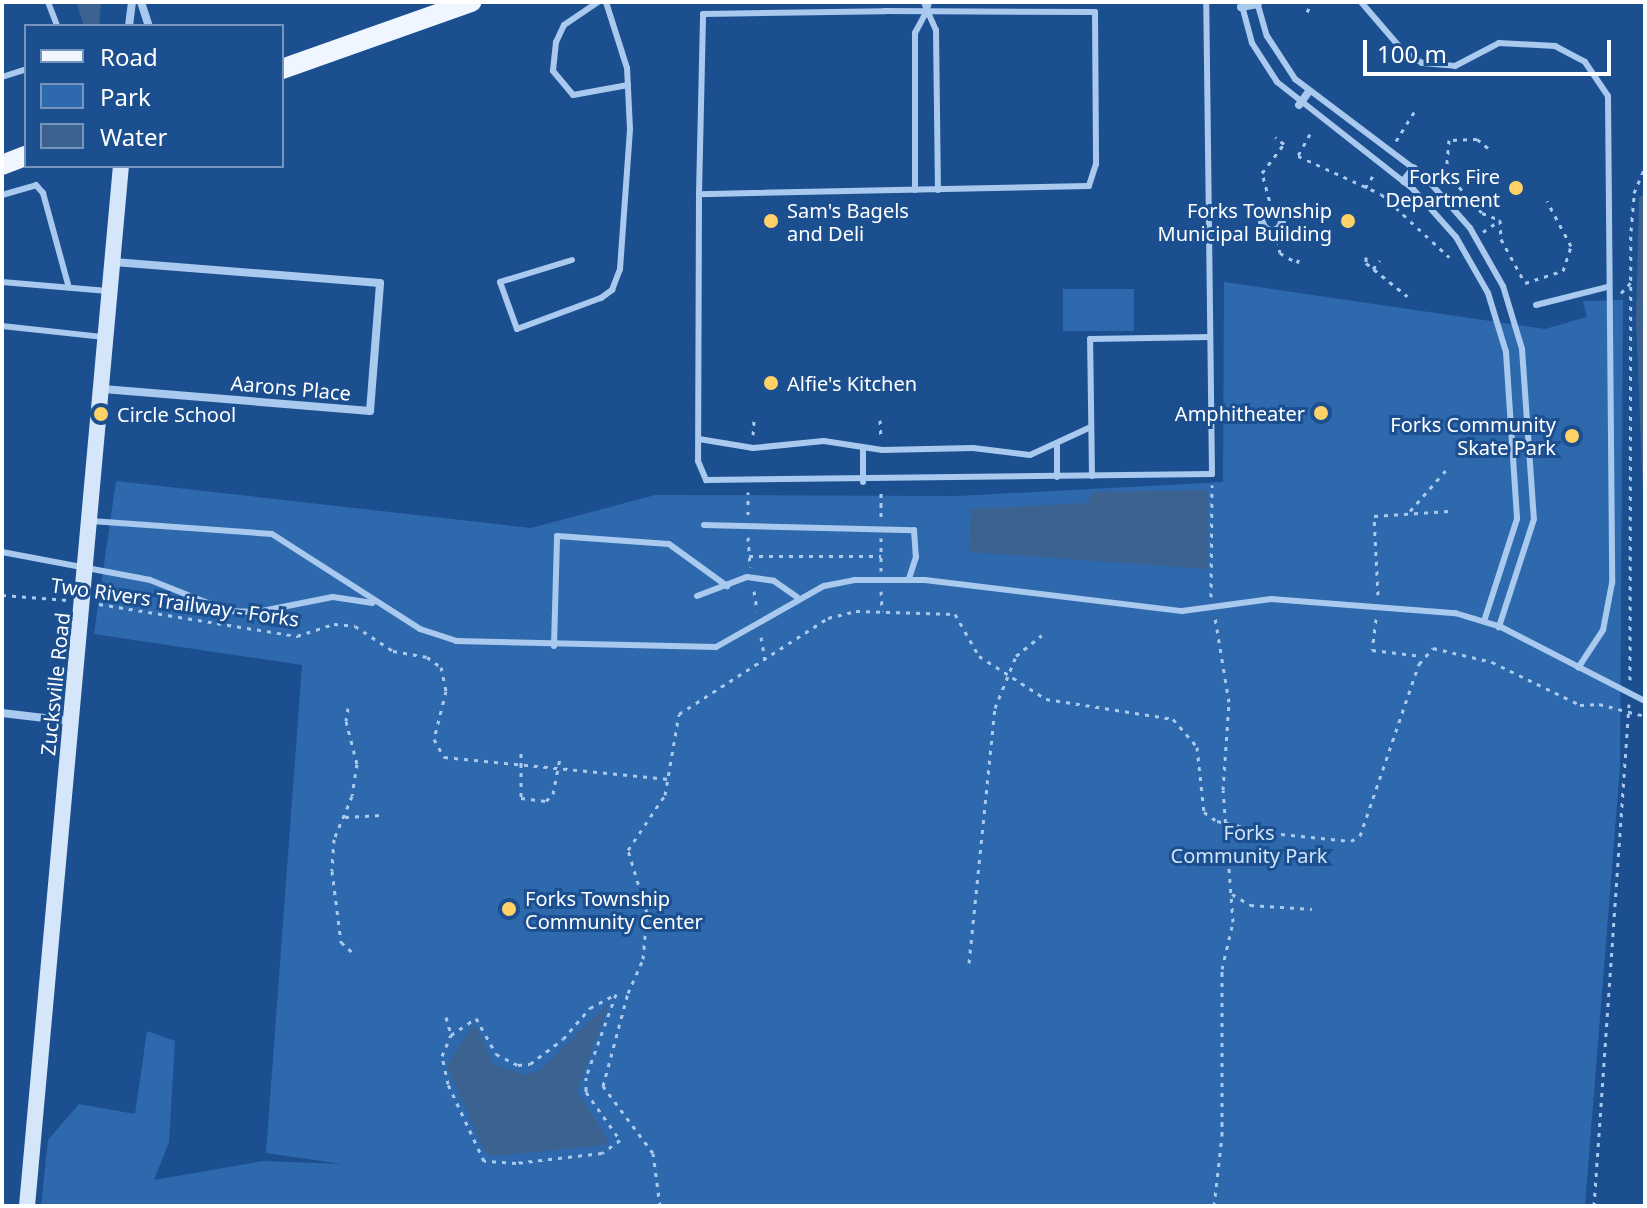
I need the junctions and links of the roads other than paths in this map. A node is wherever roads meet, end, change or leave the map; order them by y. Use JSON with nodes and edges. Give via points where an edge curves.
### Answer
{"nodes":[{"id":1,"x":48,"y":2,"type":"edge"},
{"id":2,"x":132,"y":2,"type":"edge"},
{"id":3,"x":141,"y":2,"type":"edge"},
{"id":4,"x":471,"y":2,"type":"edge"},
{"id":5,"x":598,"y":2,"type":"edge"},
{"id":6,"x":606,"y":2,"type":"edge"},
{"id":7,"x":704,"y":2,"type":"edge"},
{"id":8,"x":884,"y":2,"type":"edge"},
{"id":9,"x":926,"y":2,"type":"edge"},
{"id":10,"x":966,"y":2,"type":"edge"},
{"id":11,"x":1095,"y":2,"type":"edge"},
{"id":12,"x":1206,"y":2,"type":"edge"},
{"id":13,"x":1361,"y":2,"type":"edge"},
{"id":14,"x":1258,"y":3,"type":"edge"},
{"id":15,"x":1241,"y":4,"type":"edge"},
{"id":16,"x":453,"y":7,"type":"edge"},
{"id":17,"x":927,"y":10,"type":"junction"},
{"id":18,"x":884,"y":11,"type":"junction"},
{"id":19,"x":966,"y":11,"type":"junction"},
{"id":20,"x":1095,"y":12,"type":"junction"},
{"id":21,"x":703,"y":14,"type":"junction"},
{"id":22,"x":56,"y":24,"type":"edge"},
{"id":23,"x":129,"y":24,"type":"edge"},
{"id":24,"x":148,"y":24,"type":"edge"},
{"id":25,"x":284,"y":68,"type":"edge"},
{"id":26,"x":24,"y":70,"type":"edge"},
{"id":27,"x":2,"y":77,"type":"edge"},
{"id":28,"x":628,"y":85,"type":"junction"},
{"id":29,"x":1309,"y":91,"type":"junction"},
{"id":30,"x":1299,"y":105,"type":"junction"},
{"id":31,"x":24,"y":157,"type":"edge"},
{"id":32,"x":2,"y":165,"type":"edge"},
{"id":33,"x":121,"y":168,"type":"edge"},
{"id":34,"x":1414,"y":168,"type":"junction"},
{"id":35,"x":1404,"y":181,"type":"junction"},
{"id":36,"x":915,"y":190,"type":"junction"},
{"id":37,"x":938,"y":190,"type":"junction"},
{"id":38,"x":699,"y":194,"type":"junction"},
{"id":39,"x":2,"y":195,"type":"edge"},
{"id":40,"x":1272,"y":210,"type":"joint"},
{"id":41,"x":572,"y":260,"type":"dead end"},
{"id":42,"x":114,"y":262,"type":"junction"},
{"id":43,"x":2,"y":282,"type":"edge"},
{"id":44,"x":1607,"y":287,"type":"junction"},
{"id":45,"x":69,"y":288,"type":"junction"},
{"id":46,"x":112,"y":291,"type":"junction"},
{"id":47,"x":1536,"y":305,"type":"dead end"},
{"id":48,"x":2,"y":326,"type":"edge"},
{"id":49,"x":108,"y":337,"type":"junction"},
{"id":50,"x":1210,"y":337,"type":"junction"},
{"id":51,"x":103,"y":389,"type":"junction"},
{"id":52,"x":1091,"y":427,"type":"junction"},
{"id":53,"x":699,"y":439,"type":"junction"},
{"id":54,"x":1057,"y":445,"type":"junction"},
{"id":55,"x":863,"y":449,"type":"junction"},
{"id":56,"x":1092,"y":476,"type":"junction"},
{"id":57,"x":1057,"y":477,"type":"junction"},
{"id":58,"x":863,"y":482,"type":"junction"},
{"id":59,"x":90,"y":521,"type":"junction"},
{"id":60,"x":704,"y":525,"type":"dead end"},
{"id":61,"x":2,"y":552,"type":"edge"},
{"id":62,"x":86,"y":566,"type":"junction"},
{"id":63,"x":909,"y":579,"type":"junction"},
{"id":64,"x":727,"y":586,"type":"junction"},
{"id":65,"x":697,"y":596,"type":"dead end"},
{"id":66,"x":797,"y":597,"type":"junction"},
{"id":67,"x":380,"y":605,"type":"junction"},
{"id":68,"x":1484,"y":621,"type":"junction"},
{"id":69,"x":1499,"y":627,"type":"junction"},
{"id":70,"x":554,"y":646,"type":"junction"},
{"id":71,"x":1578,"y":668,"type":"junction"},
{"id":72,"x":1645,"y":701,"type":"edge"},
{"id":73,"x":2,"y":713,"type":"edge"},
{"id":74,"x":70,"y":721,"type":"junction"},
{"id":75,"x":27,"y":1206,"type":"edge"}],
"edges":[{"from":1,"to":22,"type":"lane"},
{"from":2,"to":23,"type":"street"},
{"from":3,"to":24,"type":"street"},
{"from":4,"to":16,"type":"main road"},
{"from":5,"to":28,"type":"lane","via":[[564,25],[553,71],[573,95]]},
{"from":6,"to":28,"type":"lane"},
{"from":7,"to":21,"type":"lane"},
{"from":8,"to":18,"type":"lane"},
{"from":9,"to":17,"type":"lane"},
{"from":10,"to":19,"type":"lane"},
{"from":11,"to":20,"type":"lane"},
{"from":12,"to":50,"type":"lane"},
{"from":13,"to":44,"type":"lane","via":[[1404,52],[1430,66],[1455,66],[1491,44],[1528,43],[1566,49],[1592,69],[1609,105]]},
{"from":14,"to":15,"type":"street"},
{"from":14,"to":29,"type":"lane","via":[[1273,47]]},
{"from":15,"to":30,"type":"lane","via":[[1258,55]]},
{"from":16,"to":25,"type":"main road"},
{"from":17,"to":18,"type":"lane"},
{"from":17,"to":19,"type":"lane"},
{"from":17,"to":36,"type":"lane","via":[[915,33]]},
{"from":17,"to":37,"type":"lane","via":[[936,30]]},
{"from":18,"to":21,"type":"lane"},
{"from":19,"to":20,"type":"lane"},
{"from":20,"to":37,"type":"lane","via":[[1096,164],[1089,186]]},
{"from":21,"to":38,"type":"lane"},
{"from":26,"to":27,"type":"lane"},
{"from":28,"to":41,"type":"lane","via":[[620,269],[612,290],[517,329],[500,282]]},
{"from":29,"to":30,"type":"street"},
{"from":29,"to":34,"type":"lane"},
{"from":30,"to":35,"type":"lane"},
{"from":31,"to":32,"type":"main road"},
{"from":33,"to":42,"type":"street","name":"Zucksville Road"},
{"from":34,"to":35,"type":"street"},
{"from":34,"to":69,"type":"lane","via":[[1475,238],[1514,318],[1527,395],[1533,530]]},
{"from":35,"to":68,"type":"lane","via":[[1445,223],[1474,268],[1506,352],[1516,528]]},
{"from":36,"to":37,"type":"lane"},
{"from":36,"to":38,"type":"lane"},
{"from":38,"to":53,"type":"lane"},
{"from":39,"to":45,"type":"lane","via":[[36,185],[43,193]]},
{"from":40,"to":40,"type":"street","via":[[1262,224],[1280,224]]},
{"from":42,"to":46,"type":"street","name":"Zucksville Road"},
{"from":42,"to":51,"type":"street","name":"Aarons Place","via":[[380,283],[370,411]]},
{"from":43,"to":45,"type":"lane"},
{"from":44,"to":47,"type":"lane"},
{"from":44,"to":71,"type":"lane","via":[[1612,583],[1603,630]]},
{"from":45,"to":46,"type":"lane"},
{"from":46,"to":49,"type":"street","name":"Zucksville Road"},
{"from":48,"to":49,"type":"lane"},
{"from":49,"to":51,"type":"street","name":"Zucksville Road"},
{"from":50,"to":52,"type":"lane","via":[[1090,339]]},
{"from":50,"to":56,"type":"lane","via":[[1212,474]]},
{"from":51,"to":59,"type":"street","name":"Zucksville Road"},
{"from":52,"to":54,"type":"lane"},
{"from":52,"to":56,"type":"lane"},
{"from":53,"to":55,"type":"lane","via":[[753,448],[824,441]]},
{"from":53,"to":58,"type":"lane","via":[[698,461],[706,480]]},
{"from":54,"to":55,"type":"lane","via":[[1030,455],[979,448]]},
{"from":54,"to":57,"type":"lane"},
{"from":55,"to":58,"type":"lane"},
{"from":56,"to":57,"type":"lane"},
{"from":57,"to":58,"type":"lane"},
{"from":59,"to":62,"type":"street","name":"Zucksville Road"},
{"from":59,"to":67,"type":"lane","via":[[272,534]]},
{"from":60,"to":63,"type":"lane","via":[[914,530],[916,557]]},
{"from":61,"to":62,"type":"lane"},
{"from":62,"to":67,"type":"lane","via":[[150,580],[228,611],[257,612],[337,597]]},
{"from":62,"to":74,"type":"street","name":"Zucksville Road"},
{"from":63,"to":66,"type":"lane","via":[[846,580]]},
{"from":63,"to":68,"type":"lane","via":[[1018,589],[1057,600],[1213,610],[1271,599]]},
{"from":64,"to":65,"type":"lane"},
{"from":64,"to":66,"type":"lane","via":[[747,577],[774,581]]},
{"from":64,"to":70,"type":"lane","via":[[669,544],[557,536]]},
{"from":66,"to":70,"type":"lane","via":[[746,634],[716,647]]},
{"from":67,"to":70,"type":"lane","via":[[451,640]]},
{"from":68,"to":69,"type":"lane"},
{"from":69,"to":71,"type":"lane"},
{"from":71,"to":72,"type":"lane"},
{"from":73,"to":74,"type":"street"},
{"from":74,"to":75,"type":"street","name":"Zucksville Road"}]}
